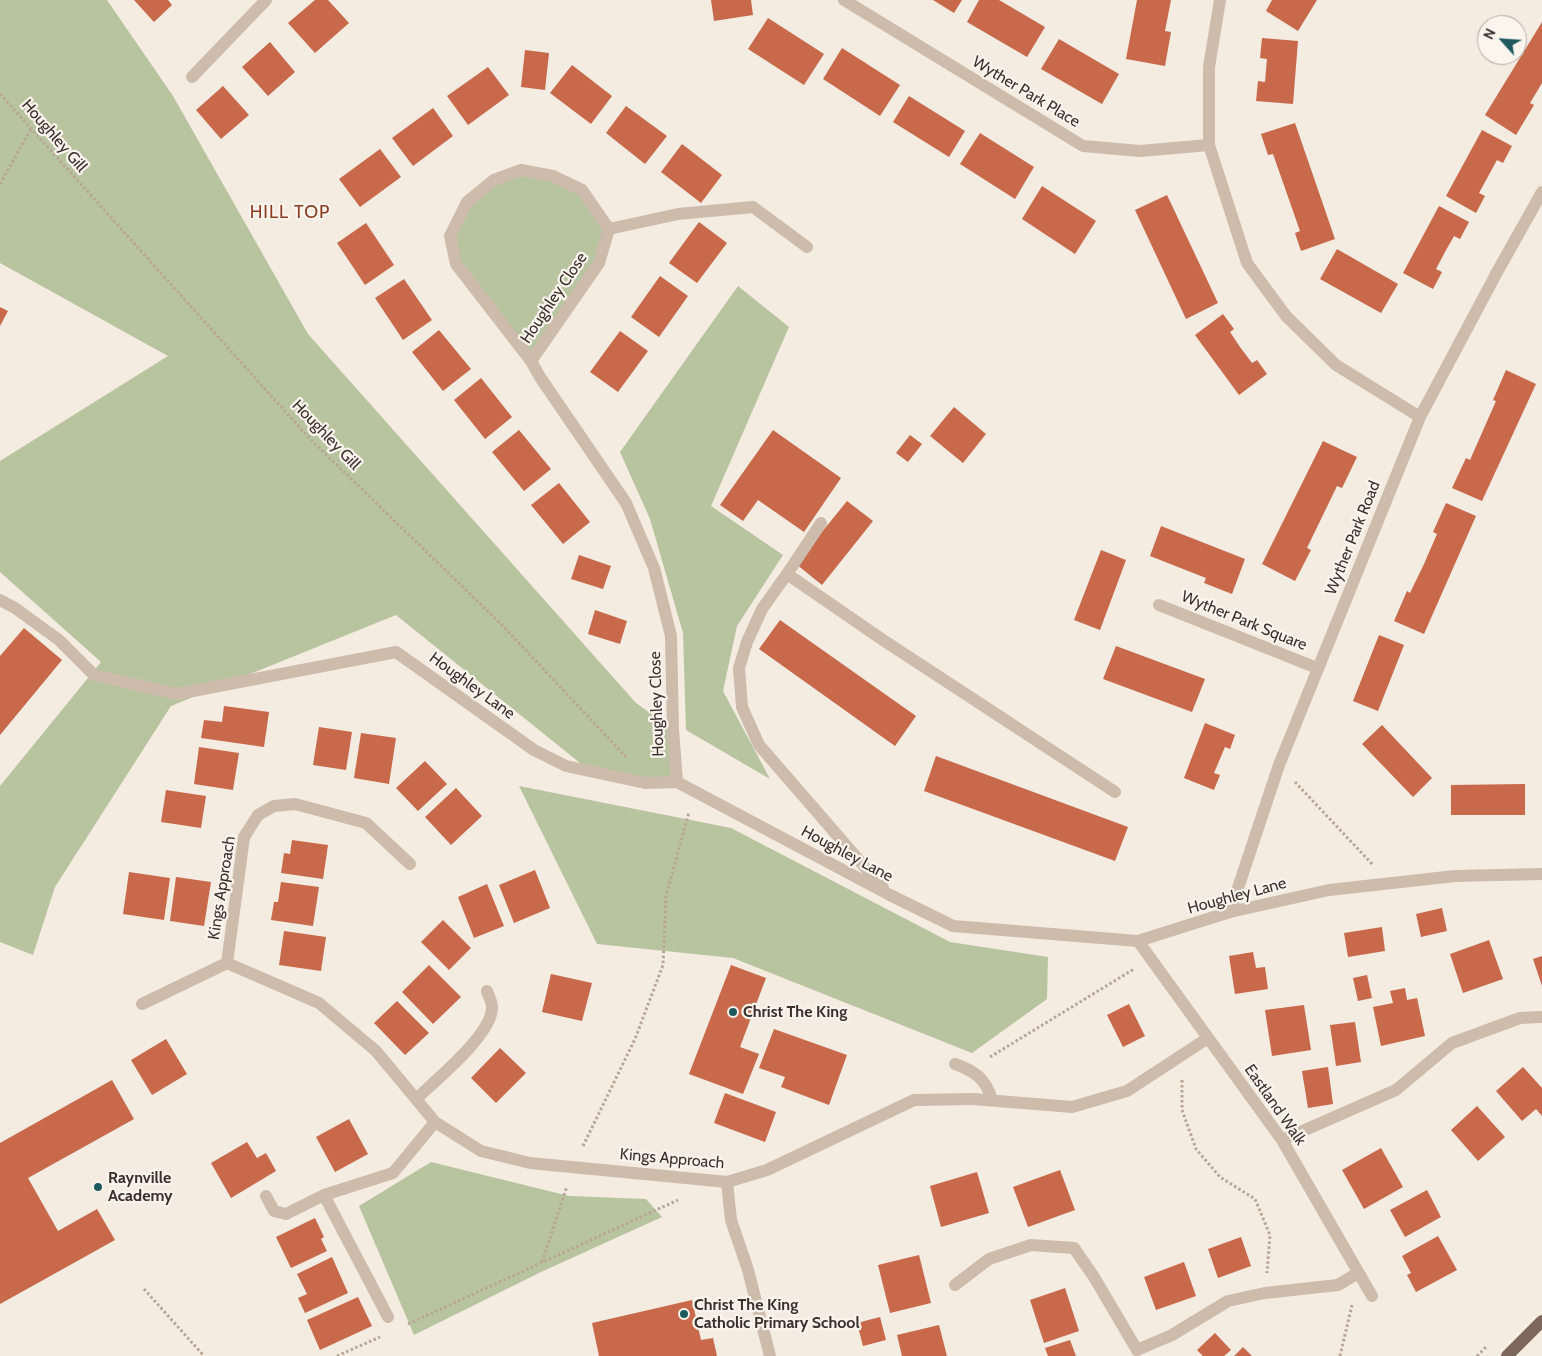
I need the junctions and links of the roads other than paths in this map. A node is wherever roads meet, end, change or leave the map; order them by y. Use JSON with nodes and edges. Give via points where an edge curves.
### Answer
{"nodes":[{"id":1,"x":266,"y":0,"type":"edge"},
{"id":2,"x":844,"y":0,"type":"edge"},
{"id":3,"x":1220,"y":0,"type":"edge"},
{"id":4,"x":192,"y":77,"type":"dead end"},
{"id":5,"x":1209,"y":145,"type":"junction"},
{"id":6,"x":1542,"y":192,"type":"edge"},
{"id":7,"x":609,"y":229,"type":"junction"},
{"id":8,"x":807,"y":247,"type":"dead end"},
{"id":9,"x":531,"y":361,"type":"junction"},
{"id":10,"x":1420,"y":417,"type":"junction"},
{"id":11,"x":822,"y":523,"type":"dead end"},
{"id":12,"x":788,"y":574,"type":"junction"},
{"id":13,"x":0,"y":600,"type":"edge"},
{"id":14,"x":1159,"y":605,"type":"dead end"},
{"id":15,"x":1317,"y":668,"type":"junction"},
{"id":16,"x":677,"y":782,"type":"junction"},
{"id":17,"x":1114,"y":792,"type":"dead end"},
{"id":18,"x":410,"y":864,"type":"dead end"},
{"id":19,"x":1542,"y":874,"type":"edge"},
{"id":20,"x":888,"y":894,"type":"junction"},
{"id":21,"x":1230,"y":912,"type":"junction"},
{"id":22,"x":1138,"y":941,"type":"junction"},
{"id":23,"x":227,"y":963,"type":"junction"},
{"id":24,"x":487,"y":991,"type":"dead end"},
{"id":25,"x":142,"y":1004,"type":"dead end"},
{"id":26,"x":1542,"y":1017,"type":"edge"},
{"id":27,"x":1208,"y":1038,"type":"junction"},
{"id":28,"x":955,"y":1064,"type":"dead end"},
{"id":29,"x":416,"y":1100,"type":"junction"},
{"id":30,"x":992,"y":1100,"type":"junction"},
{"id":31,"x":435,"y":1122,"type":"junction"},
{"id":32,"x":1282,"y":1140,"type":"junction"},
{"id":33,"x":727,"y":1182,"type":"junction"},
{"id":34,"x":324,"y":1195,"type":"junction"},
{"id":35,"x":266,"y":1196,"type":"dead end"},
{"id":36,"x":1358,"y":1272,"type":"junction"},
{"id":37,"x":955,"y":1285,"type":"dead end"},
{"id":38,"x":1372,"y":1296,"type":"dead end"},
{"id":39,"x":388,"y":1317,"type":"dead end"},
{"id":40,"x":1542,"y":1321,"type":"edge"},
{"id":41,"x":1137,"y":1353,"type":"edge"},
{"id":42,"x":770,"y":1356,"type":"edge"},
{"id":43,"x":1506,"y":1356,"type":"edge"}],
"edges":[{"from":1,"to":4,"type":"street"},
{"from":2,"to":5,"type":"street","name":"Wyther Park Place","via":[[1083,146],[1140,151]]},
{"from":3,"to":5,"type":"street","via":[[1209,67]]},
{"from":5,"to":10,"type":"street","via":[[1247,263],[1286,316],[1336,366]]},
{"from":6,"to":10,"type":"street","name":"Wyther Park Road"},
{"from":7,"to":8,"type":"street","via":[[678,214],[753,207]]},
{"from":7,"to":9,"type":"street","name":"Houghley Close","via":[[599,263]]},
{"from":7,"to":9,"type":"street","name":"Houghley Close","via":[[582,190],[553,176],[521,170],[494,180],[467,202],[450,236],[456,264]]},
{"from":9,"to":16,"type":"street","name":"Houghley Close","via":[[626,503],[654,568],[671,636]]},
{"from":10,"to":15,"type":"street","name":"Wyther Park Road"},
{"from":11,"to":12,"type":"street"},
{"from":12,"to":17,"type":"street"},
{"from":12,"to":20,"type":"street","via":[[762,609],[746,642],[739,668],[742,707],[759,745]]},
{"from":13,"to":16,"type":"street","name":"Houghley Lane","via":[[59,640],[94,675],[177,694],[396,652],[534,750],[566,766],[645,783]]},
{"from":14,"to":15,"type":"street","name":"Wyther Park Square"},
{"from":15,"to":21,"type":"street","name":"Wyther Park Road","via":[[1279,765]]},
{"from":16,"to":20,"type":"street","name":"Houghley Lane"},
{"from":18,"to":23,"type":"street","name":"Kings Approach","via":[[366,823],[295,804],[274,806],[258,816],[244,838]]},
{"from":19,"to":21,"type":"street","name":"Houghley Lane","via":[[1454,876],[1389,882],[1329,890]]},
{"from":20,"to":22,"type":"street","name":"Houghley Lane","via":[[953,926]]},
{"from":21,"to":22,"type":"street","name":"Houghley Lane"},
{"from":22,"to":27,"type":"street","name":"Eastland Walk"},
{"from":23,"to":25,"type":"street","name":"Kings Approach"},
{"from":23,"to":29,"type":"street","name":"Kings Approach","via":[[319,1004],[376,1051]]},
{"from":24,"to":29,"type":"street","via":[[493,1008],[482,1035]]},
{"from":26,"to":32,"type":"street","via":[[1520,1018],[1452,1043],[1396,1090]]},
{"from":27,"to":30,"type":"street","name":"Kings Approach","via":[[1127,1092],[1072,1107]]},
{"from":27,"to":32,"type":"street","name":"Eastland Walk"},
{"from":28,"to":30,"type":"street","via":[[981,1077]]},
{"from":29,"to":31,"type":"street","name":"Kings Approach"},
{"from":30,"to":33,"type":"street","name":"Kings Approach","via":[[914,1100],[767,1170]]},
{"from":31,"to":33,"type":"street","name":"Kings Approach","via":[[482,1151],[530,1163]]},
{"from":31,"to":34,"type":"street","via":[[393,1173]]},
{"from":32,"to":36,"type":"street","name":"Eastland Walk"},
{"from":33,"to":42,"type":"street","via":[[731,1220],[748,1270]]},
{"from":34,"to":35,"type":"street","via":[[286,1214],[274,1211]]},
{"from":34,"to":39,"type":"street"},
{"from":36,"to":38,"type":"street","name":"Eastland Walk"},
{"from":36,"to":41,"type":"street","via":[[1338,1286],[1265,1293],[1228,1301]]},
{"from":37,"to":41,"type":"street","via":[[990,1259],[1032,1245],[1074,1248]]},
{"from":40,"to":43,"type":"main road"}]}
